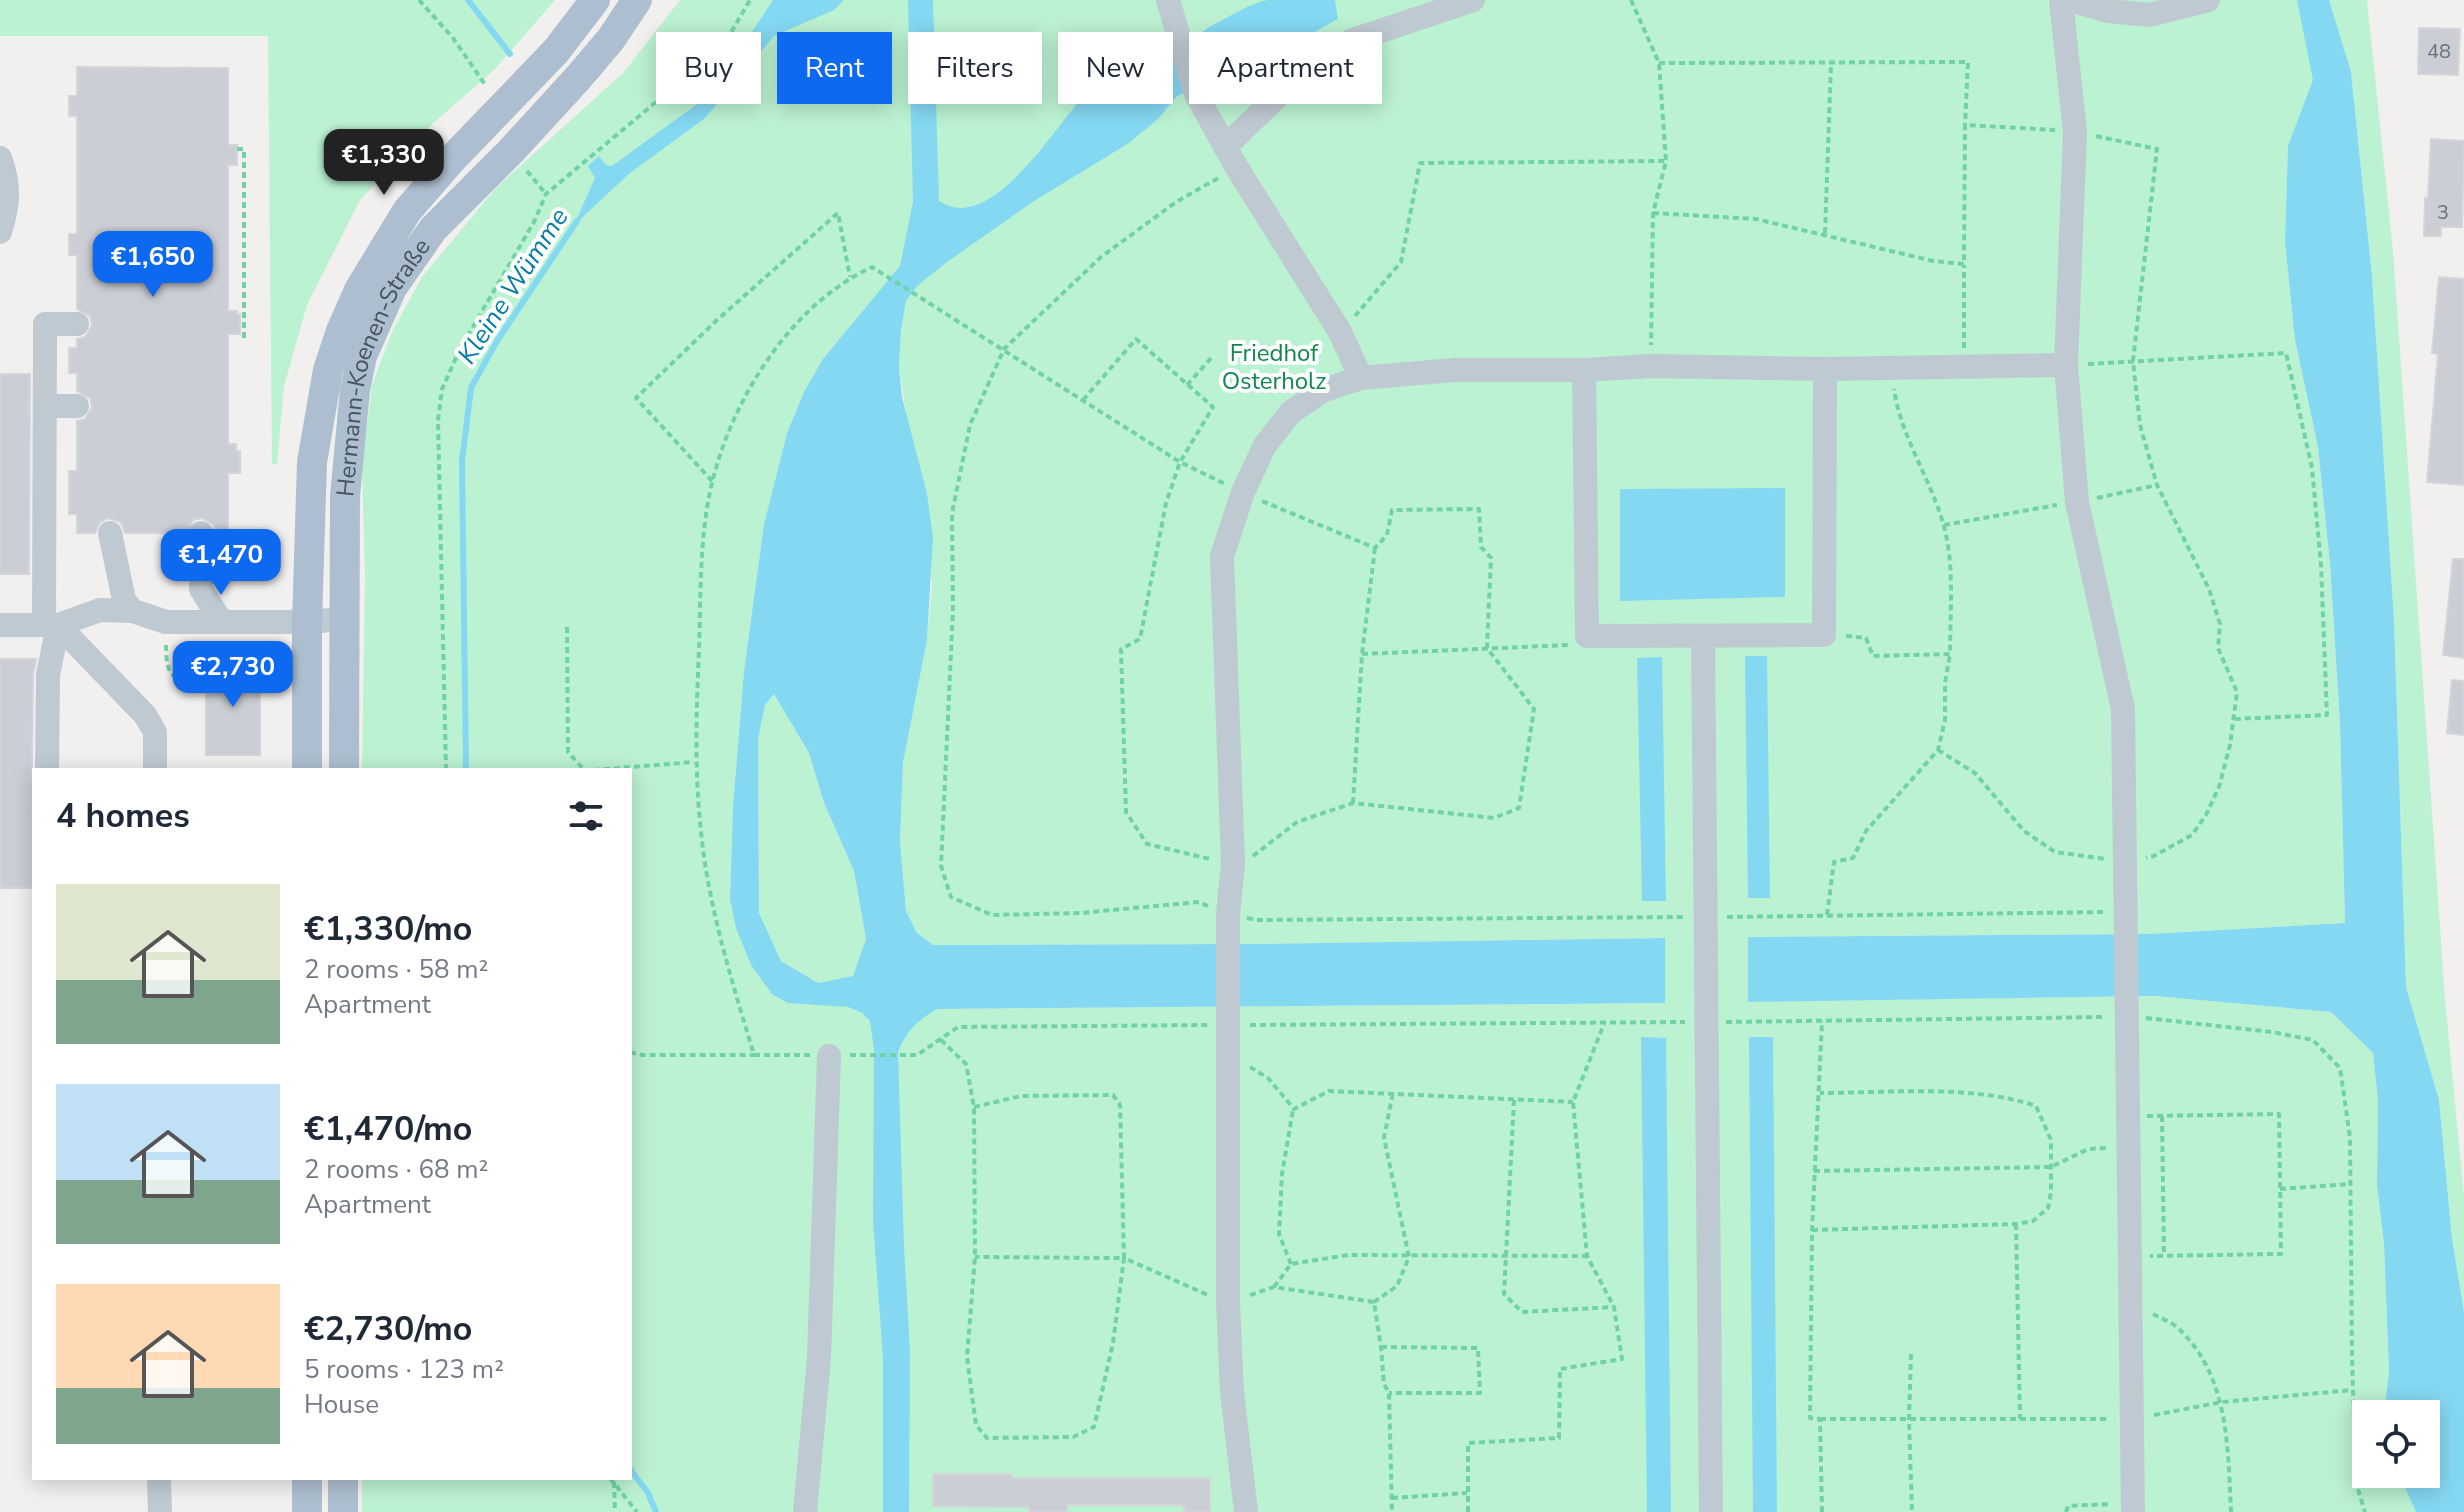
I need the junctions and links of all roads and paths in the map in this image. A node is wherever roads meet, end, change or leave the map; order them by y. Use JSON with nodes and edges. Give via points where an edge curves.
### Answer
{"nodes":[{"id":1,"x":595,"y":0,"type":"edge"},
{"id":2,"x":637,"y":0,"type":"edge"},
{"id":3,"x":750,"y":0,"type":"edge"},
{"id":4,"x":1168,"y":0,"type":"edge"},
{"id":5,"x":1473,"y":0,"type":"edge"},
{"id":6,"x":1631,"y":0,"type":"edge"},
{"id":7,"x":2061,"y":0,"type":"edge"},
{"id":8,"x":2069,"y":0,"type":"edge"},
{"id":9,"x":2208,"y":0,"type":"edge"},
{"id":10,"x":1659,"y":63,"type":"junction"},
{"id":11,"x":1831,"y":64,"type":"junction"},
{"id":12,"x":1965,"y":125,"type":"dead end"},
{"id":13,"x":237,"y":149,"type":"dead end"},
{"id":14,"x":1231,"y":157,"type":"junction"},
{"id":15,"x":0,"y":158,"type":"edge"},
{"id":16,"x":1666,"y":161,"type":"junction"},
{"id":17,"x":0,"y":232,"type":"edge"},
{"id":18,"x":1825,"y":233,"type":"dead end"},
{"id":19,"x":1964,"y":264,"type":"dead end"},
{"id":20,"x":850,"y":277,"type":"junction"},
{"id":21,"x":77,"y":324,"type":"dead end"},
{"id":22,"x":1340,"y":332,"type":"junction"},
{"id":23,"x":244,"y":339,"type":"dead end"},
{"id":24,"x":1004,"y":349,"type":"junction"},
{"id":25,"x":1212,"y":357,"type":"dead end"},
{"id":26,"x":2066,"y":365,"type":"junction"},
{"id":27,"x":1651,"y":366,"type":"junction"},
{"id":28,"x":1964,"y":366,"type":"junction"},
{"id":29,"x":1891,"y":368,"type":"junction"},
{"id":30,"x":1825,"y":369,"type":"junction"},
{"id":31,"x":1584,"y":370,"type":"junction"},
{"id":32,"x":1361,"y":378,"type":"junction"},
{"id":33,"x":1187,"y":385,"type":"junction"},
{"id":34,"x":1083,"y":400,"type":"junction"},
{"id":35,"x":45,"y":406,"type":"junction"},
{"id":36,"x":77,"y":406,"type":"dead end"},
{"id":37,"x":1180,"y":462,"type":"junction"},
{"id":38,"x":712,"y":481,"type":"junction"},
{"id":39,"x":2157,"y":485,"type":"dead end"},
{"id":40,"x":1243,"y":492,"type":"junction"},
{"id":41,"x":2077,"y":502,"type":"junction"},
{"id":42,"x":1944,"y":525,"type":"junction"},
{"id":43,"x":110,"y":533,"type":"dead end"},
{"id":44,"x":201,"y":533,"type":"dead end"},
{"id":45,"x":1375,"y":548,"type":"junction"},
{"id":46,"x":133,"y":611,"type":"junction"},
{"id":47,"x":344,"y":619,"type":"junction"},
{"id":48,"x":221,"y":621,"type":"junction"},
{"id":49,"x":166,"y":622,"type":"junction"},
{"id":50,"x":307,"y":622,"type":"junction"},
{"id":51,"x":0,"y":625,"type":"edge"},
{"id":52,"x":51,"y":625,"type":"junction"},
{"id":53,"x":567,"y":627,"type":"dead end"},
{"id":54,"x":1824,"y":635,"type":"junction"},
{"id":55,"x":1587,"y":636,"type":"junction"},
{"id":56,"x":1703,"y":636,"type":"junction"},
{"id":57,"x":1487,"y":648,"type":"junction"},
{"id":58,"x":1362,"y":654,"type":"junction"},
{"id":59,"x":1950,"y":654,"type":"junction"},
{"id":60,"x":206,"y":681,"type":"dead end"},
{"id":61,"x":2234,"y":719,"type":"dead end"},
{"id":62,"x":1938,"y":750,"type":"junction"},
{"id":63,"x":694,"y":762,"type":"junction"},
{"id":64,"x":47,"y":768,"type":"edge"},
{"id":65,"x":155,"y":768,"type":"edge"},
{"id":66,"x":307,"y":768,"type":"edge"},
{"id":67,"x":344,"y":768,"type":"edge"},
{"id":68,"x":446,"y":768,"type":"edge"},
{"id":69,"x":582,"y":768,"type":"edge"},
{"id":70,"x":619,"y":768,"type":"edge"},
{"id":71,"x":1353,"y":803,"type":"junction"},
{"id":72,"x":2127,"y":861,"type":"junction"},
{"id":73,"x":1233,"y":864,"type":"junction"},
{"id":74,"x":1827,"y":915,"type":"junction"},
{"id":75,"x":2128,"y":916,"type":"junction"},
{"id":76,"x":1708,"y":917,"type":"junction"},
{"id":77,"x":1228,"y":924,"type":"junction"},
{"id":78,"x":2128,"y":1012,"type":"junction"},
{"id":79,"x":1228,"y":1021,"type":"junction"},
{"id":80,"x":1822,"y":1021,"type":"junction"},
{"id":81,"x":1708,"y":1022,"type":"junction"},
{"id":82,"x":1604,"y":1024,"type":"junction"},
{"id":83,"x":941,"y":1040,"type":"junction"},
{"id":84,"x":632,"y":1052,"type":"edge"},
{"id":85,"x":754,"y":1055,"type":"junction"},
{"id":86,"x":829,"y":1056,"type":"junction"},
{"id":87,"x":1227,"y":1064,"type":"junction"},
{"id":88,"x":1393,"y":1092,"type":"junction"},
{"id":89,"x":1820,"y":1093,"type":"junction"},
{"id":90,"x":1514,"y":1100,"type":"junction"},
{"id":91,"x":1573,"y":1102,"type":"junction"},
{"id":92,"x":974,"y":1107,"type":"junction"},
{"id":93,"x":1294,"y":1109,"type":"junction"},
{"id":94,"x":2128,"y":1116,"type":"junction"},
{"id":95,"x":2162,"y":1116,"type":"junction"},
{"id":96,"x":2129,"y":1146,"type":"junction"},
{"id":97,"x":2051,"y":1167,"type":"junction"},
{"id":98,"x":1814,"y":1171,"type":"junction"},
{"id":99,"x":2350,"y":1184,"type":"junction"},
{"id":100,"x":2280,"y":1189,"type":"junction"},
{"id":101,"x":2016,"y":1224,"type":"junction"},
{"id":102,"x":1812,"y":1230,"type":"junction"},
{"id":103,"x":1504,"y":1254,"type":"junction"},
{"id":104,"x":1587,"y":1256,"type":"junction"},
{"id":105,"x":2131,"y":1256,"type":"junction"},
{"id":106,"x":2164,"y":1256,"type":"junction"},
{"id":107,"x":975,"y":1257,"type":"junction"},
{"id":108,"x":1409,"y":1257,"type":"junction"},
{"id":109,"x":1124,"y":1258,"type":"junction"},
{"id":110,"x":1291,"y":1264,"type":"junction"},
{"id":111,"x":1274,"y":1287,"type":"junction"},
{"id":112,"x":1374,"y":1302,"type":"junction"},
{"id":113,"x":1228,"y":1303,"type":"junction"},
{"id":114,"x":2133,"y":1303,"type":"junction"},
{"id":115,"x":1614,"y":1307,"type":"junction"},
{"id":116,"x":1381,"y":1347,"type":"junction"},
{"id":117,"x":1911,"y":1354,"type":"dead end"},
{"id":118,"x":1389,"y":1393,"type":"junction"},
{"id":119,"x":1946,"y":1417,"type":"dead end"},
{"id":120,"x":1820,"y":1419,"type":"junction"},
{"id":121,"x":1909,"y":1419,"type":"junction"},
{"id":122,"x":2020,"y":1419,"type":"dead end"},
{"id":123,"x":159,"y":1480,"type":"edge"},
{"id":124,"x":307,"y":1480,"type":"edge"},
{"id":125,"x":343,"y":1480,"type":"edge"},
{"id":126,"x":612,"y":1480,"type":"edge"},
{"id":127,"x":1467,"y":1493,"type":"junction"},
{"id":128,"x":1392,"y":1498,"type":"junction"},
{"id":129,"x":2133,"y":1508,"type":"edge"},
{"id":130,"x":160,"y":1512,"type":"edge"},
{"id":131,"x":307,"y":1512,"type":"edge"},
{"id":132,"x":343,"y":1512,"type":"edge"},
{"id":133,"x":615,"y":1512,"type":"edge"},
{"id":134,"x":637,"y":1512,"type":"edge"},
{"id":135,"x":805,"y":1512,"type":"edge"},
{"id":136,"x":1246,"y":1512,"type":"edge"},
{"id":137,"x":1392,"y":1512,"type":"edge"},
{"id":138,"x":1468,"y":1512,"type":"edge"},
{"id":139,"x":1711,"y":1512,"type":"edge"},
{"id":140,"x":1822,"y":1512,"type":"edge"},
{"id":141,"x":1912,"y":1512,"type":"edge"},
{"id":142,"x":2066,"y":1512,"type":"edge"},
{"id":143,"x":2231,"y":1512,"type":"edge"},
{"id":144,"x":2365,"y":1512,"type":"edge"}],
"edges":[{"from":1,"to":50,"type":"main road","name":"Hermann-Koenen-Straße","via":[[556,51],[407,211],[359,290],[328,370],[316,427]]},
{"from":2,"to":47,"type":"main road","name":"Hermann-Koenen-Straße","via":[[578,78],[433,229],[387,300],[362,356],[355,390],[345,496]]},
{"from":3,"to":68,"type":"path","via":[[723,46],[546,194],[442,389],[438,420]]},
{"from":4,"to":14,"type":"street","via":[[1196,94]]},
{"from":5,"to":14,"type":"street","via":[[1350,41],[1282,92]]},
{"from":6,"to":10,"type":"path"},
{"from":7,"to":26,"type":"street","via":[[2075,132]]},
{"from":8,"to":9,"type":"street","via":[[2149,15]]},
{"from":10,"to":11,"type":"path"},
{"from":10,"to":16,"type":"path"},
{"from":11,"to":12,"type":"path","via":[[1968,62]]},
{"from":11,"to":18,"type":"path"},
{"from":13,"to":23,"type":"path","via":[[244,149]]},
{"from":14,"to":22,"type":"street"},
{"from":14,"to":24,"type":"path","via":[[1101,257]]},
{"from":15,"to":17,"type":"street","via":[[8,182]]},
{"from":16,"to":22,"type":"path","via":[[1420,163],[1401,262]]},
{"from":16,"to":27,"type":"path","via":[[1653,213]]},
{"from":19,"to":28,"type":"path"},
{"from":20,"to":24,"type":"path","via":[[872,267]]},
{"from":20,"to":38,"type":"path","via":[[770,354],[742,401]]},
{"from":20,"to":38,"type":"path","via":[[838,213],[636,398]]},
{"from":21,"to":35,"type":"street","via":[[45,324]]},
{"from":22,"to":32,"type":"street"},
{"from":24,"to":34,"type":"path"},
{"from":24,"to":77,"type":"path","via":[[970,425],[952,513],[941,866],[951,897],[992,915],[1199,902]]},
{"from":25,"to":33,"type":"path"},
{"from":26,"to":28,"type":"street"},
{"from":26,"to":41,"type":"street"},
{"from":26,"to":61,"type":"path","via":[[2286,353],[2312,468],[2327,715]]},
{"from":27,"to":30,"type":"street"},
{"from":27,"to":31,"type":"street"},
{"from":28,"to":29,"type":"street"},
{"from":29,"to":30,"type":"street"},
{"from":29,"to":42,"type":"path","via":[[1897,411]]},
{"from":30,"to":54,"type":"street"},
{"from":31,"to":32,"type":"street","via":[[1454,370]]},
{"from":31,"to":55,"type":"street"},
{"from":32,"to":40,"type":"street","via":[[1324,390],[1291,412],[1265,445]]},
{"from":33,"to":34,"type":"path","via":[[1136,339]]},
{"from":33,"to":37,"type":"path","via":[[1213,407]]},
{"from":34,"to":37,"type":"path"},
{"from":35,"to":36,"type":"street"},
{"from":35,"to":52,"type":"street"},
{"from":37,"to":40,"type":"path"},
{"from":37,"to":73,"type":"path","via":[[1166,503],[1140,639],[1121,649],[1126,812],[1147,844]]},
{"from":38,"to":63,"type":"path"},
{"from":39,"to":41,"type":"path"},
{"from":40,"to":45,"type":"path"},
{"from":40,"to":73,"type":"street","via":[[1222,556]]},
{"from":41,"to":42,"type":"path"},
{"from":41,"to":72,"type":"street","via":[[2123,709]]},
{"from":42,"to":59,"type":"path"},
{"from":43,"to":46,"type":"street","via":[[124,600]]},
{"from":44,"to":48,"type":"street","via":[[201,589]]},
{"from":45,"to":57,"type":"path","via":[[1387,535],[1392,510],[1479,509],[1481,547],[1491,558]]},
{"from":45,"to":58,"type":"path"},
{"from":46,"to":49,"type":"street"},
{"from":46,"to":52,"type":"street","via":[[100,610]]},
{"from":47,"to":50,"type":"street"},
{"from":47,"to":67,"type":"main road","name":"Hermann-Koenen-Straße"},
{"from":48,"to":49,"type":"street"},
{"from":48,"to":50,"type":"street"},
{"from":49,"to":60,"type":"path","via":[[170,674],[178,680]]},
{"from":50,"to":66,"type":"main road","name":"Hermann-Koenen-Straße"},
{"from":51,"to":52,"type":"street"},
{"from":52,"to":64,"type":"street"},
{"from":52,"to":65,"type":"street","via":[[145,715],[155,732]]},
{"from":53,"to":69,"type":"path","via":[[568,752]]},
{"from":54,"to":56,"type":"street"},
{"from":54,"to":59,"type":"path","via":[[1866,638],[1873,656]]},
{"from":55,"to":56,"type":"street"},
{"from":55,"to":57,"type":"path","via":[[1571,645]]},
{"from":56,"to":76,"type":"street"},
{"from":57,"to":58,"type":"path"},
{"from":57,"to":71,"type":"path","via":[[1534,709],[1519,808],[1494,818]]},
{"from":58,"to":71,"type":"path"},
{"from":59,"to":62,"type":"path"},
{"from":62,"to":72,"type":"path","via":[[1975,773],[2024,831],[2055,852]]},
{"from":62,"to":74,"type":"path","via":[[1866,831],[1853,858],[1834,862]]},
{"from":63,"to":70,"type":"path"},
{"from":63,"to":85,"type":"path","via":[[718,929]]},
{"from":71,"to":73,"type":"path","via":[[1297,822],[1255,855]]},
{"from":72,"to":75,"type":"street"},
{"from":73,"to":77,"type":"street"},
{"from":74,"to":75,"type":"path"},
{"from":74,"to":76,"type":"path"},
{"from":75,"to":78,"type":"street"},
{"from":76,"to":77,"type":"path"},
{"from":76,"to":81,"type":"street"},
{"from":77,"to":79,"type":"street"},
{"from":78,"to":80,"type":"path"},
{"from":78,"to":94,"type":"street"},
{"from":78,"to":99,"type":"path","via":[[2313,1040],[2340,1068],[2350,1137]]},
{"from":79,"to":82,"type":"path"},
{"from":79,"to":83,"type":"path","via":[[958,1027]]},
{"from":79,"to":87,"type":"street"},
{"from":80,"to":81,"type":"path"},
{"from":80,"to":89,"type":"path"},
{"from":81,"to":82,"type":"path"},
{"from":81,"to":139,"type":"street"},
{"from":82,"to":91,"type":"path"},
{"from":83,"to":86,"type":"path","via":[[917,1055]]},
{"from":83,"to":92,"type":"path","via":[[966,1064]]},
{"from":84,"to":85,"type":"path"},
{"from":85,"to":86,"type":"path"},
{"from":86,"to":135,"type":"street","via":[[819,1358]]},
{"from":87,"to":93,"type":"path","via":[[1268,1078]]},
{"from":87,"to":113,"type":"street"},
{"from":88,"to":90,"type":"path"},
{"from":88,"to":93,"type":"path","via":[[1329,1091]]},
{"from":88,"to":108,"type":"path","via":[[1384,1138]]},
{"from":89,"to":97,"type":"path","via":[[2010,1097],[2036,1106],[2051,1140]]},
{"from":89,"to":98,"type":"path"},
{"from":90,"to":91,"type":"path"},
{"from":90,"to":103,"type":"path"},
{"from":91,"to":104,"type":"path"},
{"from":92,"to":107,"type":"path"},
{"from":92,"to":109,"type":"path","via":[[1021,1096],[1113,1095],[1120,1105]]},
{"from":93,"to":110,"type":"path","via":[[1282,1174],[1279,1234]]},
{"from":94,"to":95,"type":"path"},
{"from":94,"to":96,"type":"street"},
{"from":95,"to":100,"type":"path","via":[[2279,1114]]},
{"from":95,"to":106,"type":"path"},
{"from":96,"to":97,"type":"path","via":[[2088,1149]]},
{"from":96,"to":105,"type":"street"},
{"from":97,"to":98,"type":"path"},
{"from":97,"to":101,"type":"path","via":[[2048,1208],[2033,1221]]},
{"from":98,"to":102,"type":"path"},
{"from":99,"to":100,"type":"path"},
{"from":99,"to":144,"type":"path","via":[[2356,1483]]},
{"from":100,"to":106,"type":"path","via":[[2281,1254]]},
{"from":101,"to":102,"type":"path"},
{"from":101,"to":122,"type":"path"},
{"from":102,"to":120,"type":"path","via":[[1810,1418]]},
{"from":103,"to":104,"type":"path"},
{"from":103,"to":108,"type":"path"},
{"from":103,"to":115,"type":"path","via":[[1504,1294],[1522,1312]]},
{"from":104,"to":115,"type":"path"},
{"from":105,"to":106,"type":"path"},
{"from":105,"to":114,"type":"street"},
{"from":107,"to":109,"type":"path"},
{"from":107,"to":109,"type":"path","via":[[967,1357],[976,1425],[987,1438],[1073,1437],[1094,1427],[1113,1343]]},
{"from":108,"to":110,"type":"path","via":[[1348,1255]]},
{"from":108,"to":112,"type":"path","via":[[1397,1286]]},
{"from":109,"to":113,"type":"path"},
{"from":110,"to":111,"type":"path"},
{"from":111,"to":112,"type":"path"},
{"from":111,"to":113,"type":"path"},
{"from":112,"to":116,"type":"path"},
{"from":113,"to":136,"type":"street"},
{"from":114,"to":129,"type":"street"},
{"from":114,"to":143,"type":"path","via":[[2180,1329],[2210,1370],[2222,1402]]},
{"from":115,"to":127,"type":"path","via":[[1622,1359],[1560,1369],[1559,1438],[1468,1443]]},
{"from":116,"to":118,"type":"path"},
{"from":116,"to":118,"type":"path","via":[[1478,1348],[1480,1393]]},
{"from":117,"to":121,"type":"path"},
{"from":118,"to":128,"type":"path"},
{"from":119,"to":121,"type":"path"},
{"from":120,"to":121,"type":"path"},
{"from":120,"to":140,"type":"path"},
{"from":121,"to":141,"type":"path"},
{"from":123,"to":130,"type":"street"},
{"from":124,"to":131,"type":"main road"},
{"from":125,"to":132,"type":"main road"},
{"from":126,"to":133,"type":"path"},
{"from":126,"to":134,"type":"path"},
{"from":127,"to":128,"type":"path"},
{"from":127,"to":138,"type":"path"},
{"from":128,"to":137,"type":"path"},
{"from":129,"to":142,"type":"path","via":[[2068,1506]]}]}
